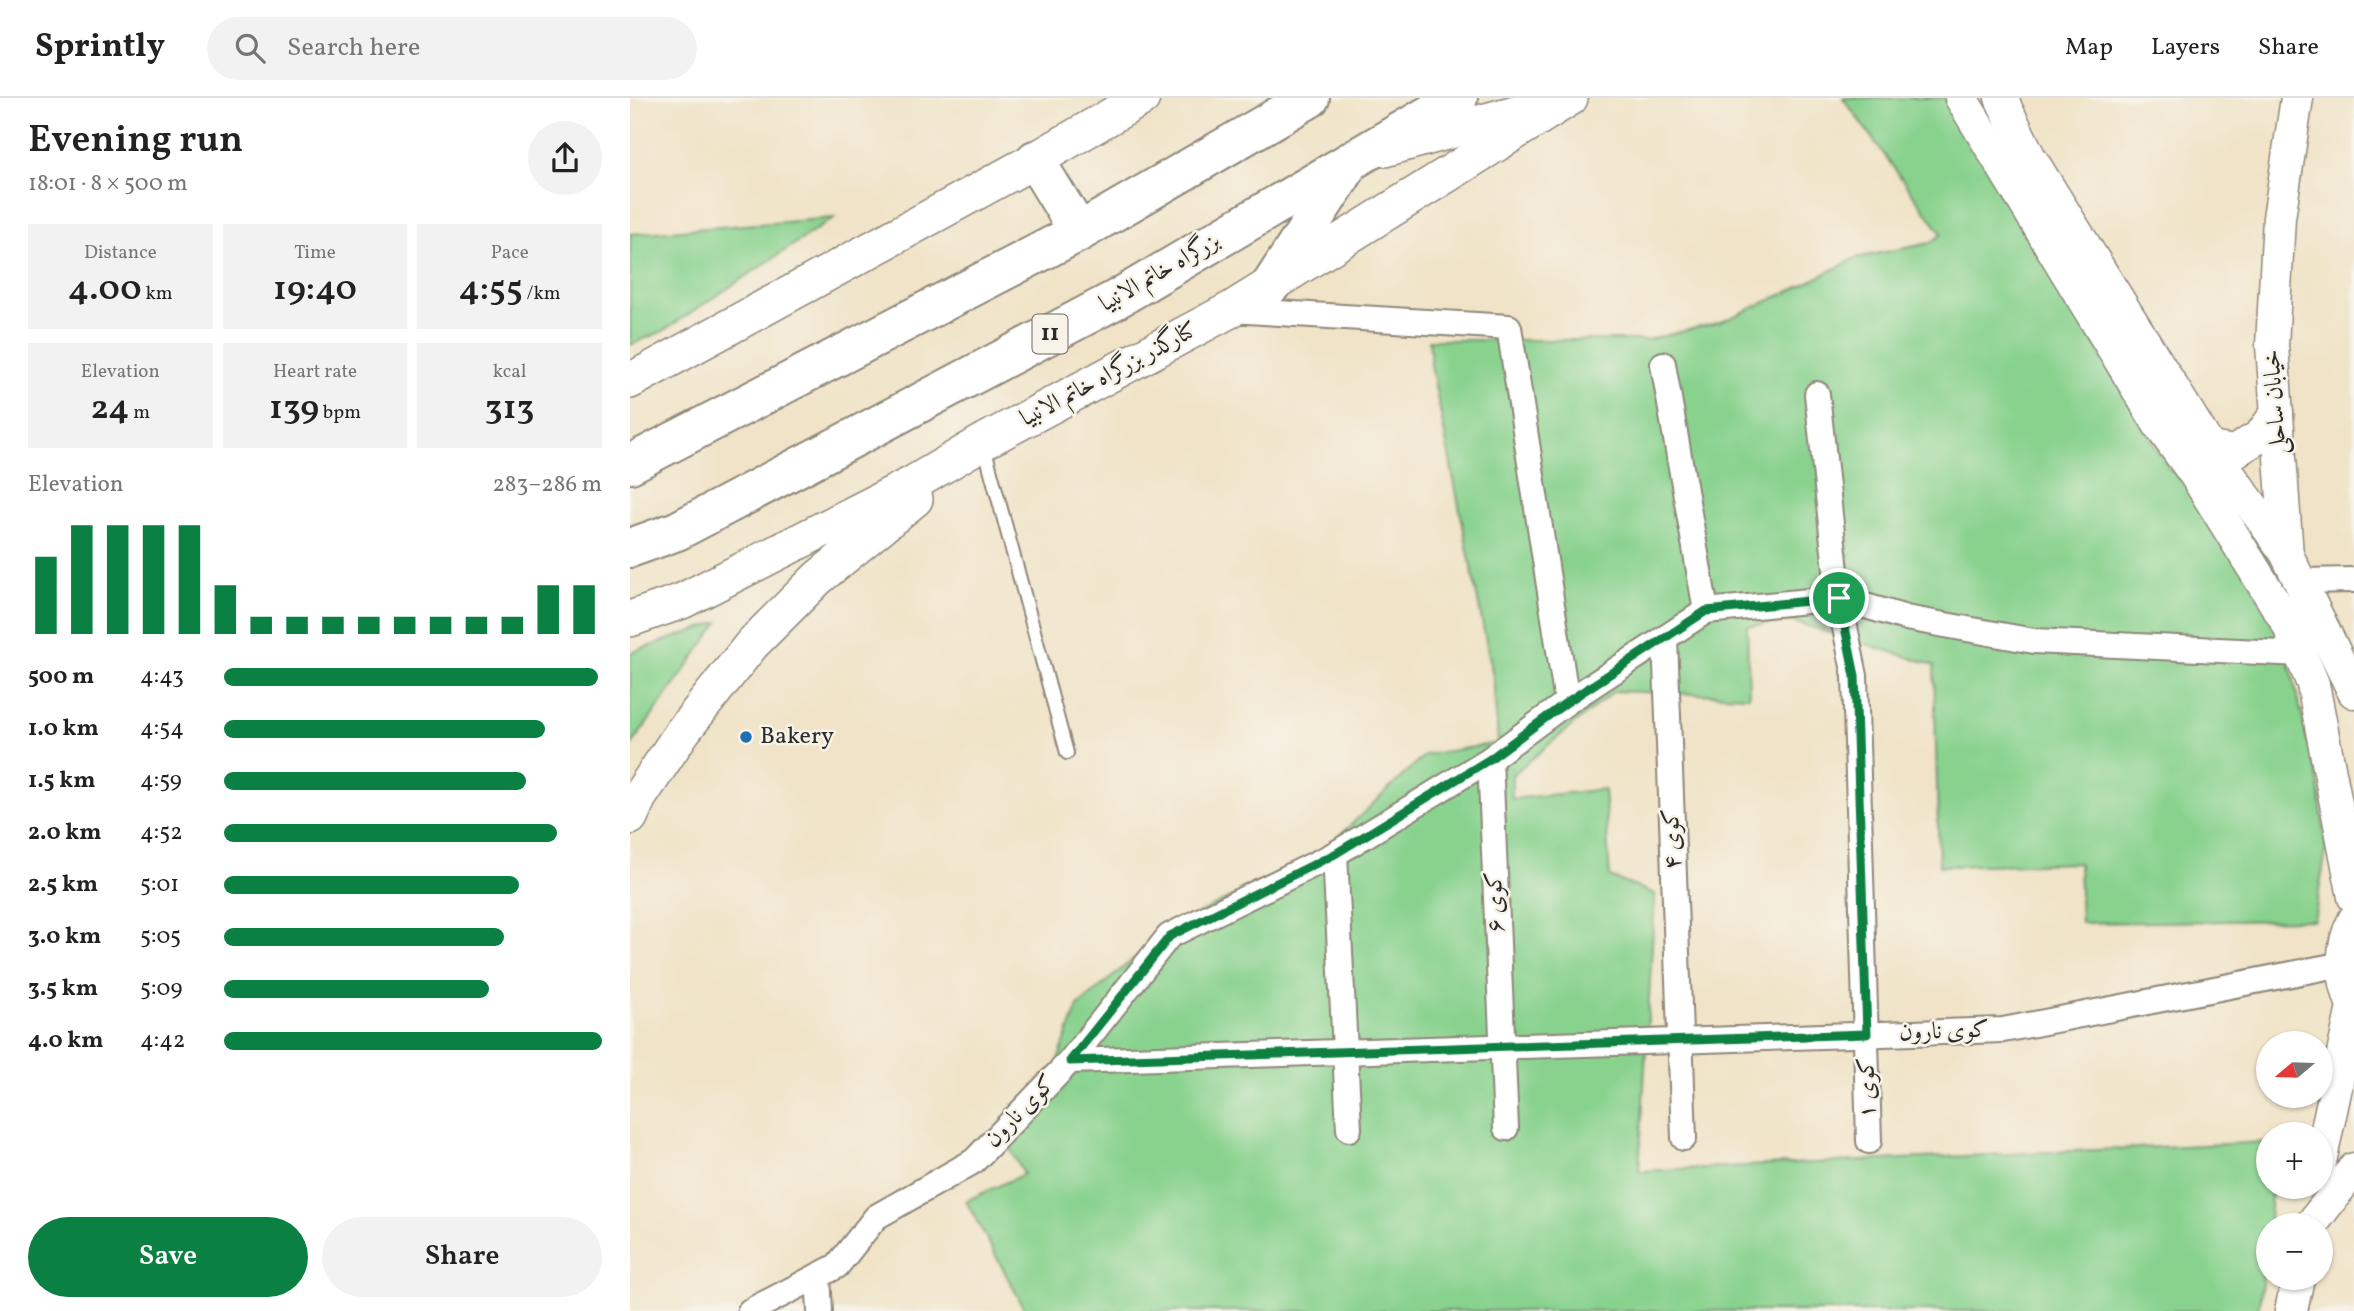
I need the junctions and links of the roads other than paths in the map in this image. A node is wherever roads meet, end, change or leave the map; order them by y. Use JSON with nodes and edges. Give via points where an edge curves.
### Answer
{"nodes":[{"id":1,"x":1142,"y":98,"type":"edge"},
{"id":2,"x":1310,"y":98,"type":"edge"},
{"id":3,"x":1458,"y":98,"type":"edge"},
{"id":4,"x":1569,"y":98,"type":"edge"},
{"id":5,"x":1961,"y":98,"type":"edge"},
{"id":6,"x":2001,"y":98,"type":"edge"},
{"id":7,"x":2297,"y":98,"type":"edge"},
{"id":8,"x":1356,"y":159,"type":"junction"},
{"id":9,"x":1035,"y":160,"type":"junction"},
{"id":10,"x":1079,"y":232,"type":"junction"},
{"id":11,"x":1271,"y":285,"type":"junction"},
{"id":12,"x":1230,"y":310,"type":"junction"},
{"id":13,"x":1663,"y":364,"type":"dead end"},
{"id":14,"x":630,"y":381,"type":"edge"},
{"id":15,"x":1817,"y":394,"type":"dead end"},
{"id":16,"x":2277,"y":413,"type":"junction"},
{"id":17,"x":984,"y":442,"type":"junction"},
{"id":18,"x":2210,"y":448,"type":"junction"},
{"id":19,"x":630,"y":464,"type":"edge"},
{"id":20,"x":630,"y":548,"type":"edge"},
{"id":21,"x":2295,"y":568,"type":"junction"},
{"id":22,"x":2354,"y":580,"type":"edge"},
{"id":23,"x":1839,"y":598,"type":"junction"},
{"id":24,"x":1706,"y":611,"type":"junction"},
{"id":25,"x":630,"y":620,"type":"edge"},
{"id":26,"x":1665,"y":638,"type":"junction"},
{"id":27,"x":2300,"y":654,"type":"junction"},
{"id":28,"x":2352,"y":686,"type":"edge"},
{"id":29,"x":1567,"y":702,"type":"junction"},
{"id":30,"x":1067,"y":753,"type":"dead end"},
{"id":31,"x":1490,"y":759,"type":"junction"},
{"id":32,"x":630,"y":817,"type":"edge"},
{"id":33,"x":1335,"y":854,"type":"junction"},
{"id":34,"x":2354,"y":897,"type":"edge"},
{"id":35,"x":2354,"y":920,"type":"edge"},
{"id":36,"x":2343,"y":964,"type":"junction"},
{"id":37,"x":2354,"y":1007,"type":"edge"},
{"id":38,"x":1867,"y":1034,"type":"junction"},
{"id":39,"x":1681,"y":1039,"type":"junction"},
{"id":40,"x":1502,"y":1046,"type":"junction"},
{"id":41,"x":1344,"y":1051,"type":"junction"},
{"id":42,"x":1070,"y":1061,"type":"junction"},
{"id":43,"x":2329,"y":1122,"type":"edge"},
{"id":44,"x":1506,"y":1128,"type":"dead end"},
{"id":45,"x":1349,"y":1129,"type":"dead end"},
{"id":46,"x":1684,"y":1138,"type":"dead end"},
{"id":47,"x":1869,"y":1141,"type":"dead end"},
{"id":48,"x":2354,"y":1170,"type":"edge"},
{"id":49,"x":2319,"y":1213,"type":"edge"},
{"id":50,"x":818,"y":1276,"type":"junction"},
{"id":51,"x":2295,"y":1290,"type":"edge"},
{"id":52,"x":750,"y":1311,"type":"edge"},
{"id":53,"x":820,"y":1311,"type":"edge"},
{"id":54,"x":2291,"y":1311,"type":"edge"}],
"edges":[{"from":1,"to":9,"type":"main road"},
{"from":2,"to":10,"type":"highway"},
{"from":3,"to":8,"type":"highway","name":"بزرگراه خاتم الانبیا","number":"11"},
{"from":4,"to":8,"type":"main road"},
{"from":4,"to":11,"type":"main road","name":"کنارگذر بزرگراه خاتم الانبیا"},
{"from":5,"to":27,"type":"street","via":[[2160,426],[2288,624]]},
{"from":6,"to":18,"type":"street","via":[[2029,156]]},
{"from":7,"to":16,"type":"street","name":"خیابان ساحلی","via":[[2279,218],[2272,345]]},
{"from":8,"to":11,"type":"highway"},
{"from":8,"to":20,"type":"highway","name":"بزرگراه خاتم الانبیا","number":"11","via":[[1115,300],[677,531]]},
{"from":9,"to":10,"type":"highway"},
{"from":9,"to":14,"type":"main road"},
{"from":10,"to":19,"type":"highway"},
{"from":11,"to":12,"type":"main road","name":"کنارگذر بزرگراه خاتم الانبیا"},
{"from":12,"to":17,"type":"main road","name":"کنارگذر بزرگراه خاتم الانبیا"},
{"from":12,"to":29,"type":"street","via":[[1509,327]]},
{"from":13,"to":24,"type":"street"},
{"from":15,"to":23,"type":"street","name":"کوی ۱"},
{"from":16,"to":18,"type":"street","via":[[2260,436],[2234,452]]},
{"from":16,"to":21,"type":"street","name":"خیابان ساحلی"},
{"from":17,"to":25,"type":"main road","name":"کنارگذر بزرگراه خاتم الانبیا","via":[[912,484],[682,601]]},
{"from":17,"to":30,"type":"lane"},
{"from":17,"to":32,"type":"main road","via":[[818,578],[752,644],[682,731]]},
{"from":18,"to":21,"type":"street"},
{"from":21,"to":22,"type":"street"},
{"from":21,"to":28,"type":"street","name":"خیابان ساحلی"},
{"from":23,"to":24,"type":"street"},
{"from":23,"to":27,"type":"street","via":[[1906,618],[2034,641]]},
{"from":23,"to":38,"type":"street","name":"کوی ۱","via":[[1855,676]]},
{"from":24,"to":26,"type":"street"},
{"from":26,"to":29,"type":"street"},
{"from":26,"to":39,"type":"street","name":"کوی ۴"},
{"from":27,"to":34,"type":"street","via":[[2313,684]]},
{"from":29,"to":31,"type":"street"},
{"from":31,"to":33,"type":"street"},
{"from":31,"to":40,"type":"street","name":"کوی ۶"},
{"from":33,"to":41,"type":"street"},
{"from":33,"to":42,"type":"street","via":[[1170,936]]},
{"from":35,"to":36,"type":"street"},
{"from":36,"to":37,"type":"street","via":[[2345,986]]},
{"from":36,"to":38,"type":"street","name":"کوی نارون","via":[[2003,1030]]},
{"from":37,"to":43,"type":"street"},
{"from":38,"to":39,"type":"street","name":"کوی نارون"},
{"from":38,"to":47,"type":"street","name":"کوی ۱"},
{"from":39,"to":40,"type":"street","name":"کوی نارون"},
{"from":39,"to":46,"type":"street","name":"کوی ۴"},
{"from":40,"to":41,"type":"street","name":"کوی نارون"},
{"from":40,"to":44,"type":"street","name":"کوی ۶"},
{"from":41,"to":42,"type":"street","name":"کوی نارون"},
{"from":41,"to":45,"type":"street"},
{"from":42,"to":50,"type":"street","name":"کوی نارون","via":[[974,1161],[876,1217],[837,1266]]},
{"from":48,"to":49,"type":"street"},
{"from":50,"to":52,"type":"street","name":"کوی نارون"},
{"from":50,"to":53,"type":"street"},
{"from":51,"to":54,"type":"street"}]}
